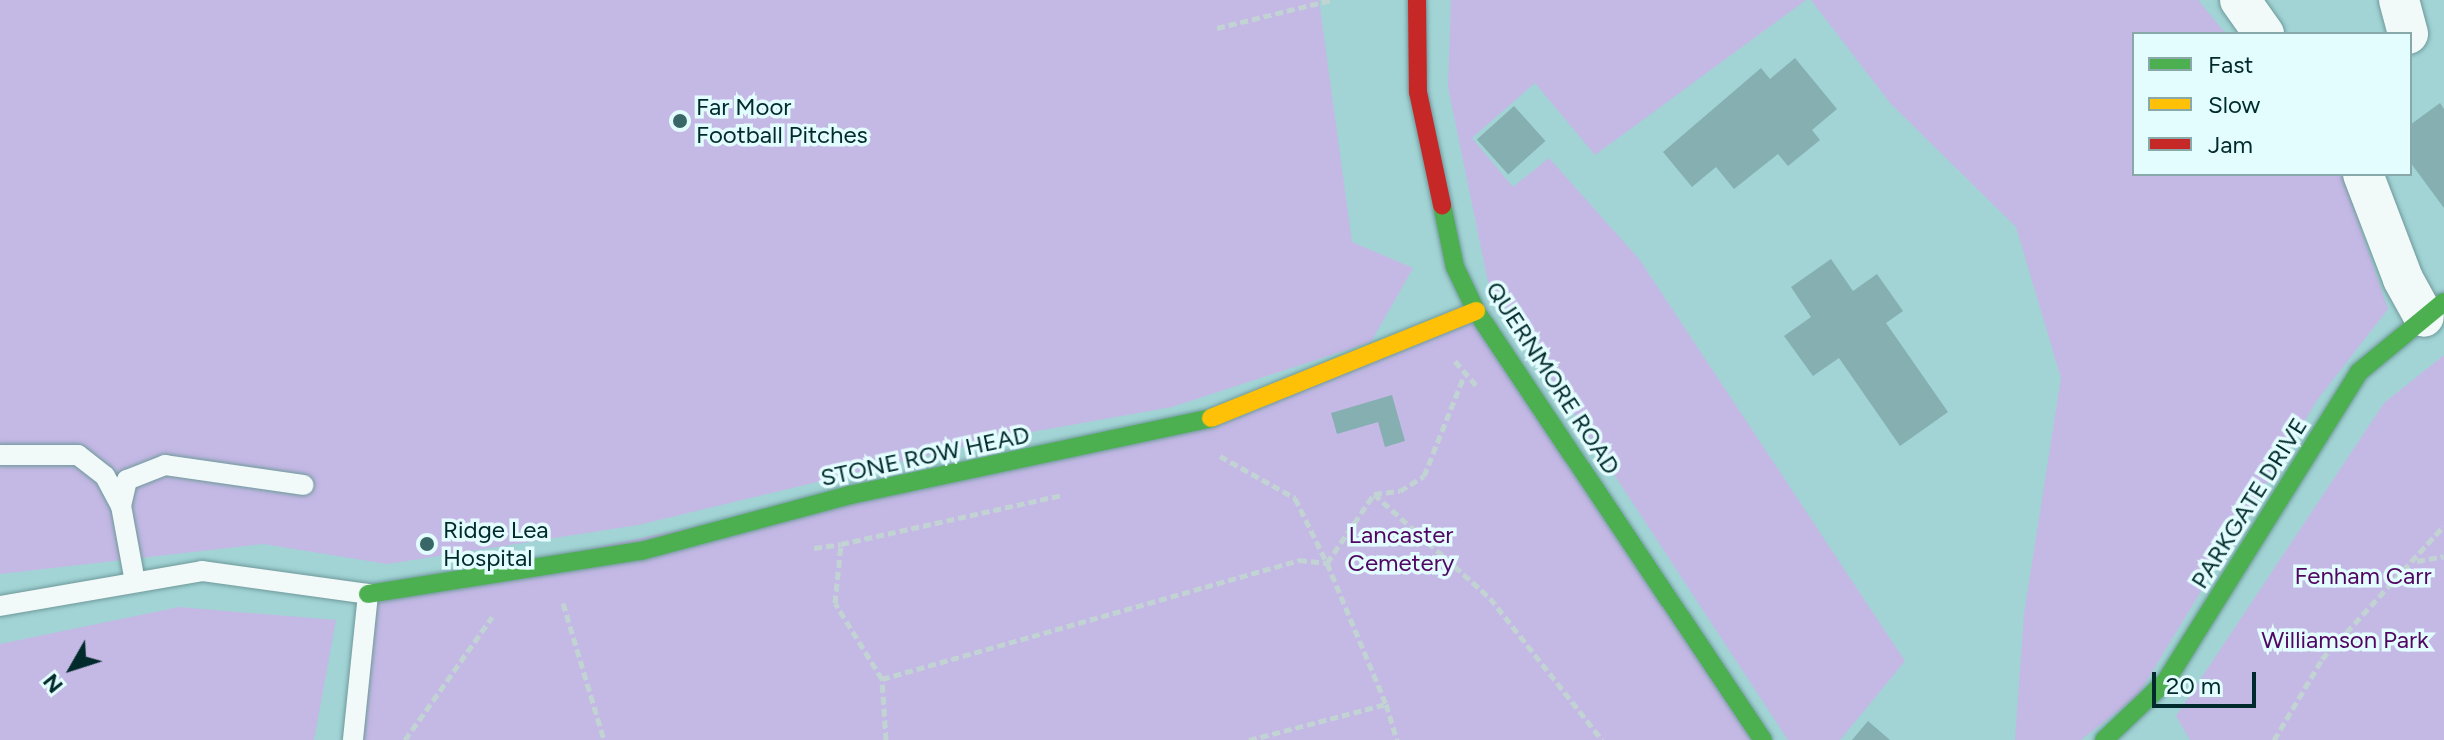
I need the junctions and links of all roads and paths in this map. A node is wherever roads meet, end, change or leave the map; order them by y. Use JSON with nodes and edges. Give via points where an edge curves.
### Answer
{"nodes":[{"id":1,"x":1331,"y":0,"type":"edge"},
{"id":2,"x":1417,"y":0,"type":"edge"},
{"id":3,"x":2240,"y":0,"type":"edge"},
{"id":4,"x":2399,"y":0,"type":"edge"},
{"id":5,"x":1217,"y":28,"type":"dead end"},
{"id":6,"x":2263,"y":32,"type":"edge"},
{"id":7,"x":2407,"y":32,"type":"edge"},
{"id":8,"x":2364,"y":176,"type":"edge"},
{"id":9,"x":2434,"y":310,"type":"edge"},
{"id":10,"x":1476,"y":311,"type":"junction"},
{"id":11,"x":1464,"y":376,"type":"dead end"},
{"id":12,"x":0,"y":455,"type":"edge"},
{"id":13,"x":1206,"y":459,"type":"dead end"},
{"id":14,"x":304,"y":485,"type":"dead end"},
{"id":15,"x":1073,"y":492,"type":"dead end"},
{"id":16,"x":1374,"y":494,"type":"junction"},
{"id":17,"x":121,"y":506,"type":"junction"},
{"id":18,"x":2444,"y":526,"type":"edge"},
{"id":19,"x":841,"y":544,"type":"junction"},
{"id":20,"x":797,"y":551,"type":"dead end"},
{"id":21,"x":2444,"y":556,"type":"edge"},
{"id":22,"x":2416,"y":561,"type":"junction"},
{"id":23,"x":1327,"y":563,"type":"junction"},
{"id":24,"x":135,"y":582,"type":"junction"},
{"id":25,"x":368,"y":594,"type":"junction"},
{"id":26,"x":577,"y":596,"type":"dead end"},
{"id":27,"x":562,"y":599,"type":"junction"},
{"id":28,"x":547,"y":603,"type":"dead end"},
{"id":29,"x":0,"y":606,"type":"edge"},
{"id":30,"x":504,"y":614,"type":"dead end"},
{"id":31,"x":882,"y":679,"type":"junction"},
{"id":32,"x":1386,"y":704,"type":"junction"},
{"id":33,"x":353,"y":740,"type":"edge"},
{"id":34,"x":405,"y":740,"type":"edge"},
{"id":35,"x":604,"y":740,"type":"edge"},
{"id":36,"x":886,"y":740,"type":"edge"},
{"id":37,"x":1249,"y":740,"type":"edge"},
{"id":38,"x":1397,"y":740,"type":"edge"},
{"id":39,"x":1602,"y":740,"type":"edge"},
{"id":40,"x":1763,"y":740,"type":"edge"},
{"id":41,"x":2104,"y":740,"type":"edge"},
{"id":42,"x":2274,"y":740,"type":"edge"}],
"edges":[{"from":1,"to":5,"type":"path"},
{"from":2,"to":10,"type":"street","name":"QUERNMORE ROAD","via":[[1418,92],[1455,267]]},
{"from":3,"to":6,"type":"street"},
{"from":4,"to":7,"type":"street"},
{"from":8,"to":9,"type":"street","via":[[2403,279]]},
{"from":9,"to":41,"type":"street","name":"PARKGATE DRIVE","via":[[2359,372],[2166,681]]},
{"from":10,"to":25,"type":"street","name":"STONE ROW HEAD","via":[[1199,423],[850,495],[641,551]]},
{"from":10,"to":40,"type":"street","name":"QUERNMORE ROAD"},
{"from":11,"to":16,"type":"path","via":[[1424,476],[1400,491]]},
{"from":12,"to":17,"type":"lane","via":[[78,455],[105,476]]},
{"from":13,"to":23,"type":"path","via":[[1221,456],[1295,498]]},
{"from":14,"to":17,"type":"lane","via":[[165,465],[127,480]]},
{"from":15,"to":19,"type":"path"},
{"from":16,"to":23,"type":"path"},
{"from":16,"to":39,"type":"path","via":[[1490,598]]},
{"from":17,"to":24,"type":"lane"},
{"from":18,"to":22,"type":"path"},
{"from":19,"to":20,"type":"path"},
{"from":19,"to":31,"type":"path","via":[[835,603]]},
{"from":21,"to":22,"type":"path"},
{"from":22,"to":42,"type":"path","via":[[2322,659]]},
{"from":23,"to":31,"type":"path","via":[[1299,560]]},
{"from":23,"to":32,"type":"path"},
{"from":24,"to":25,"type":"lane","via":[[202,571]]},
{"from":24,"to":29,"type":"lane"},
{"from":25,"to":33,"type":"lane"},
{"from":26,"to":27,"type":"path"},
{"from":27,"to":28,"type":"path"},
{"from":27,"to":35,"type":"path"},
{"from":30,"to":34,"type":"path","via":[[489,617]]},
{"from":31,"to":36,"type":"path"},
{"from":32,"to":37,"type":"path"},
{"from":32,"to":38,"type":"path"}]}
